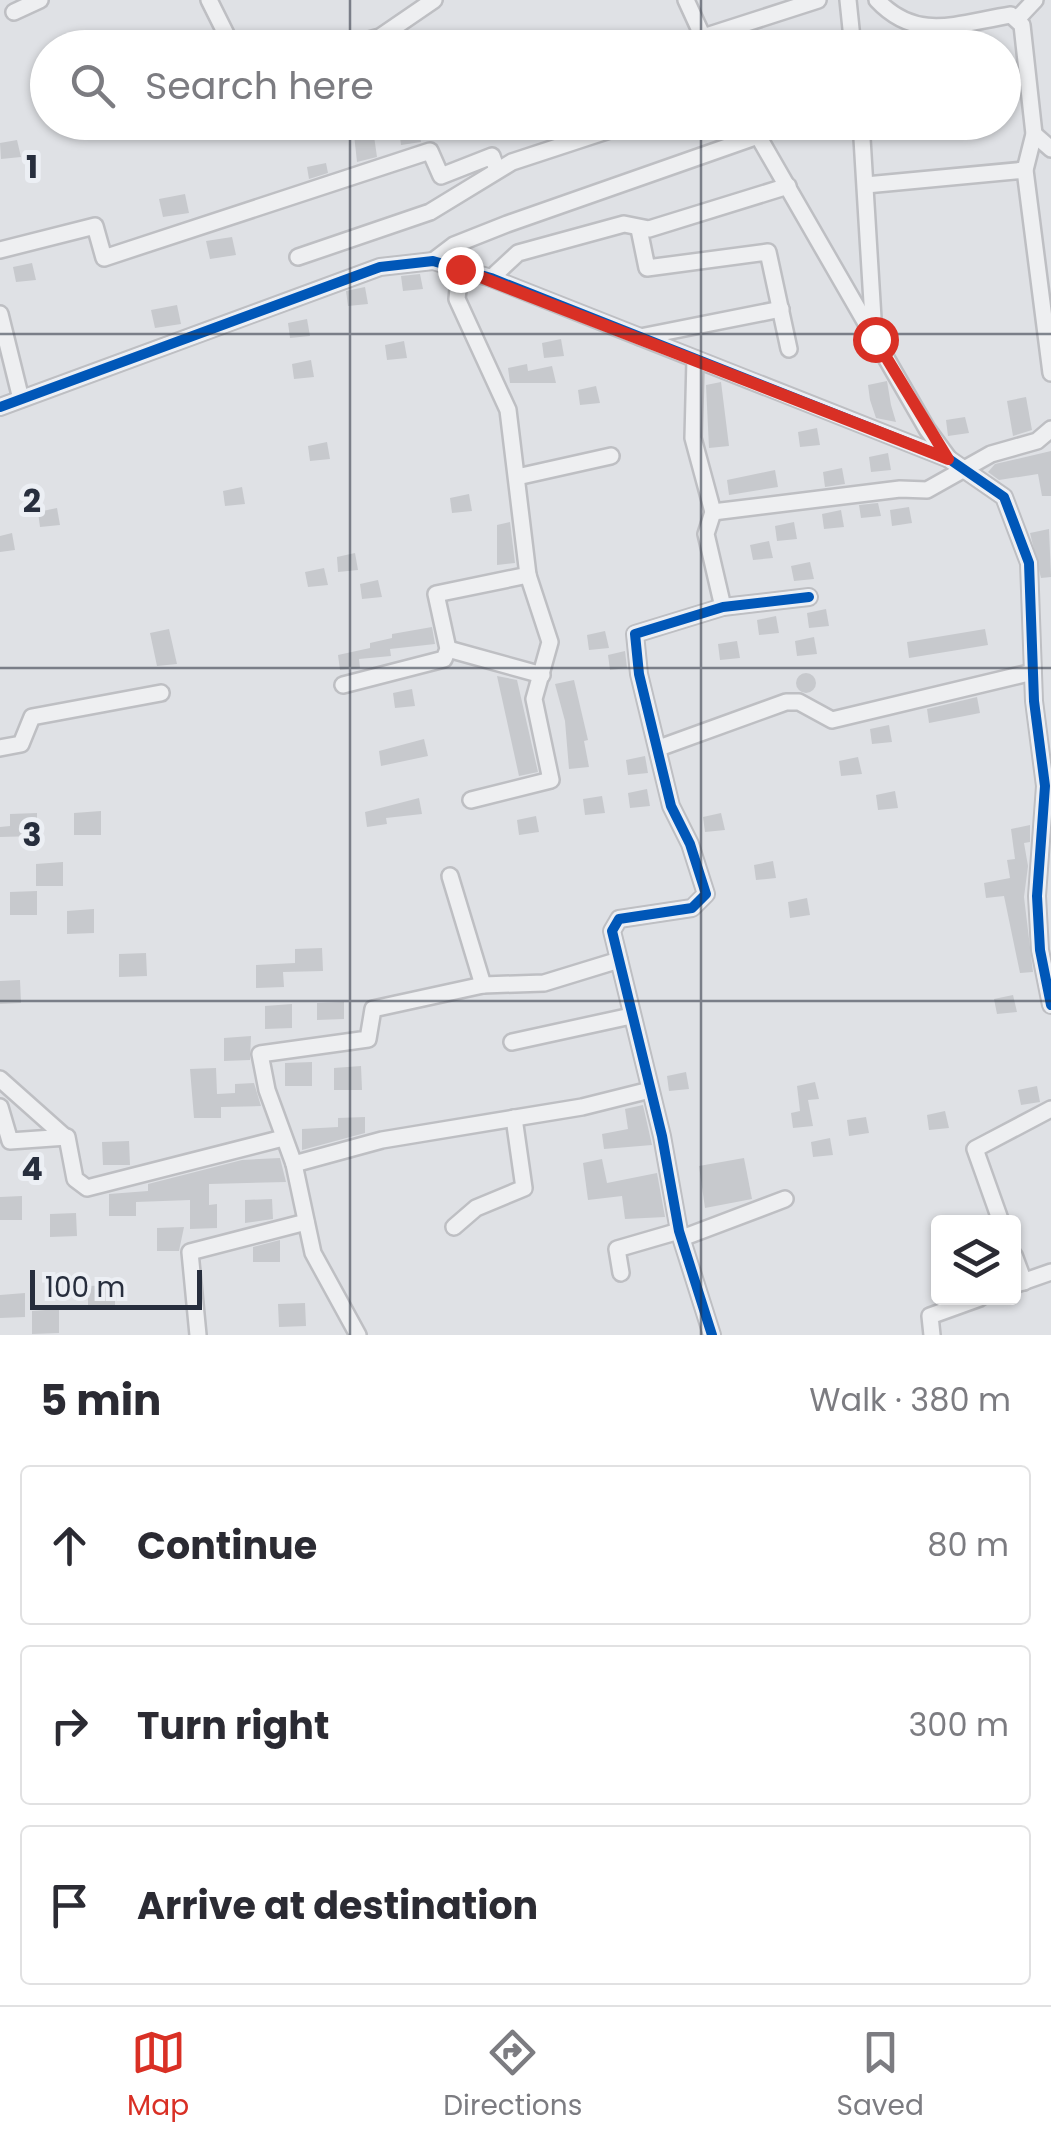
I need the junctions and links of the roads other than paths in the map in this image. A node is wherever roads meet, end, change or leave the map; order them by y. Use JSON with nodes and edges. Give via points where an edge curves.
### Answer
{"nodes":[{"id":1,"x":40,"y":0,"type":"edge"},
{"id":2,"x":208,"y":0,"type":"edge"},
{"id":3,"x":434,"y":0,"type":"edge"},
{"id":4,"x":686,"y":0,"type":"edge"},
{"id":5,"x":818,"y":0,"type":"edge"},
{"id":6,"x":848,"y":0,"type":"edge"},
{"id":7,"x":876,"y":0,"type":"edge"},
{"id":8,"x":1034,"y":0,"type":"edge"},
{"id":9,"x":14,"y":12,"type":"dead end"},
{"id":10,"x":1018,"y":18,"type":"junction"},
{"id":11,"x":224,"y":30,"type":"edge"},
{"id":12,"x":390,"y":30,"type":"edge"},
{"id":13,"x":699,"y":30,"type":"edge"},
{"id":14,"x":735,"y":30,"type":"edge"},
{"id":15,"x":851,"y":30,"type":"edge"},
{"id":16,"x":1020,"y":30,"type":"edge"},
{"id":17,"x":1021,"y":40,"type":"edge"},
{"id":18,"x":1034,"y":134,"type":"junction"},
{"id":19,"x":576,"y":140,"type":"edge"},
{"id":20,"x":726,"y":140,"type":"edge"},
{"id":21,"x":761,"y":140,"type":"edge"},
{"id":22,"x":862,"y":140,"type":"edge"},
{"id":23,"x":1051,"y":149,"type":"edge"},
{"id":24,"x":497,"y":170,"type":"junction"},
{"id":25,"x":1025,"y":170,"type":"junction"},
{"id":26,"x":866,"y":185,"type":"junction"},
{"id":27,"x":788,"y":186,"type":"junction"},
{"id":28,"x":615,"y":189,"type":"junction"},
{"id":29,"x":631,"y":226,"type":"junction"},
{"id":30,"x":0,"y":250,"type":"edge"},
{"id":31,"x":298,"y":257,"type":"dead end"},
{"id":32,"x":433,"y":261,"type":"junction"},
{"id":33,"x":460,"y":269,"type":"junction"},
{"id":34,"x":490,"y":278,"type":"junction"},
{"id":35,"x":872,"y":285,"type":"junction"},
{"id":36,"x":856,"y":305,"type":"junction"},
{"id":37,"x":781,"y":309,"type":"junction"},
{"id":38,"x":0,"y":314,"type":"edge"},
{"id":39,"x":640,"y":337,"type":"junction"},
{"id":40,"x":875,"y":339,"type":"junction"},
{"id":41,"x":789,"y":350,"type":"dead end"},
{"id":42,"x":696,"y":358,"type":"junction"},
{"id":43,"x":1051,"y":373,"type":"edge"},
{"id":44,"x":21,"y":399,"type":"junction"},
{"id":45,"x":0,"y":407,"type":"edge"},
{"id":46,"x":1051,"y":429,"type":"edge"},
{"id":47,"x":611,"y":456,"type":"dead end"},
{"id":48,"x":948,"y":459,"type":"junction"},
{"id":49,"x":965,"y":470,"type":"junction"},
{"id":50,"x":517,"y":477,"type":"junction"},
{"id":51,"x":713,"y":512,"type":"junction"},
{"id":52,"x":528,"y":575,"type":"junction"},
{"id":53,"x":809,"y":597,"type":"dead end"},
{"id":54,"x":723,"y":607,"type":"junction"},
{"id":55,"x":448,"y":648,"type":"junction"},
{"id":56,"x":1051,"y":655,"type":"edge"},
{"id":57,"x":1032,"y":666,"type":"junction"},
{"id":58,"x":542,"y":675,"type":"junction"},
{"id":59,"x":342,"y":685,"type":"dead end"},
{"id":60,"x":160,"y":693,"type":"dead end"},
{"id":61,"x":0,"y":748,"type":"edge"},
{"id":62,"x":659,"y":748,"type":"junction"},
{"id":63,"x":471,"y":800,"type":"dead end"},
{"id":64,"x":450,"y":876,"type":"dead end"},
{"id":65,"x":619,"y":960,"type":"junction"},
{"id":66,"x":483,"y":985,"type":"junction"},
{"id":67,"x":1051,"y":1005,"type":"edge"},
{"id":68,"x":631,"y":1016,"type":"junction"},
{"id":69,"x":512,"y":1042,"type":"dead end"},
{"id":70,"x":0,"y":1080,"type":"edge"},
{"id":71,"x":650,"y":1090,"type":"junction"},
{"id":72,"x":0,"y":1107,"type":"edge"},
{"id":73,"x":1051,"y":1108,"type":"edge"},
{"id":74,"x":514,"y":1118,"type":"junction"},
{"id":75,"x":64,"y":1136,"type":"junction"},
{"id":76,"x":283,"y":1138,"type":"junction"},
{"id":77,"x":294,"y":1164,"type":"junction"},
{"id":78,"x":785,"y":1199,"type":"dead end"},
{"id":79,"x":999,"y":1215,"type":"edge"},
{"id":80,"x":306,"y":1222,"type":"junction"},
{"id":81,"x":454,"y":1227,"type":"dead end"},
{"id":82,"x":681,"y":1235,"type":"junction"},
{"id":83,"x":1051,"y":1272,"type":"edge"},
{"id":84,"x":620,"y":1273,"type":"dead end"},
{"id":85,"x":1021,"y":1283,"type":"edge"},
{"id":86,"x":961,"y":1305,"type":"edge"},
{"id":87,"x":198,"y":1335,"type":"edge"},
{"id":88,"x":358,"y":1335,"type":"edge"},
{"id":89,"x":712,"y":1335,"type":"edge"},
{"id":90,"x":932,"y":1335,"type":"edge"}],
"edges":[{"from":1,"to":9,"type":"street"},
{"from":2,"to":11,"type":"street"},
{"from":3,"to":12,"type":"street"},
{"from":4,"to":13,"type":"street"},
{"from":5,"to":14,"type":"street"},
{"from":6,"to":15,"type":"street"},
{"from":7,"to":10,"type":"street","via":[[898,20],[920,27]]},
{"from":8,"to":10,"type":"street"},
{"from":10,"to":16,"type":"street"},
{"from":17,"to":18,"type":"street"},
{"from":18,"to":23,"type":"street"},
{"from":18,"to":25,"type":"street"},
{"from":19,"to":24,"type":"street"},
{"from":20,"to":28,"type":"street"},
{"from":21,"to":27,"type":"street"},
{"from":22,"to":26,"type":"street"},
{"from":24,"to":30,"type":"street","via":[[492,156],[441,176],[430,150],[104,258],[95,226]]},
{"from":24,"to":31,"type":"street","via":[[430,212]]},
{"from":25,"to":26,"type":"street"},
{"from":25,"to":43,"type":"street"},
{"from":26,"to":35,"type":"street"},
{"from":27,"to":29,"type":"street"},
{"from":27,"to":36,"type":"street"},
{"from":28,"to":29,"type":"street"},
{"from":28,"to":32,"type":"street","via":[[507,224]]},
{"from":29,"to":34,"type":"street","via":[[518,253]]},
{"from":29,"to":37,"type":"street","via":[[647,268],[768,252]]},
{"from":32,"to":33,"type":"street"},
{"from":32,"to":44,"type":"street","via":[[380,267]]},
{"from":33,"to":34,"type":"street"},
{"from":33,"to":50,"type":"street","via":[[458,300],[508,410]]},
{"from":34,"to":39,"type":"street"},
{"from":35,"to":36,"type":"street"},
{"from":35,"to":40,"type":"street"},
{"from":36,"to":40,"type":"street"},
{"from":37,"to":39,"type":"street"},
{"from":37,"to":41,"type":"street"},
{"from":38,"to":44,"type":"street"},
{"from":39,"to":42,"type":"street"},
{"from":40,"to":48,"type":"street"},
{"from":42,"to":48,"type":"street"},
{"from":42,"to":51,"type":"street","via":[[692,438]]},
{"from":44,"to":45,"type":"street"},
{"from":46,"to":49,"type":"street"},
{"from":47,"to":50,"type":"street"},
{"from":48,"to":49,"type":"street"},
{"from":49,"to":51,"type":"street","via":[[927,490]]},
{"from":49,"to":57,"type":"street","via":[[1004,497],[1021,536],[1029,564]]},
{"from":50,"to":52,"type":"street"},
{"from":51,"to":54,"type":"street","via":[[706,534]]},
{"from":52,"to":55,"type":"street","via":[[436,594]]},
{"from":52,"to":58,"type":"street","via":[[550,642]]},
{"from":53,"to":54,"type":"street"},
{"from":54,"to":62,"type":"street","via":[[635,634]]},
{"from":55,"to":58,"type":"street"},
{"from":55,"to":59,"type":"street","via":[[444,659]]},
{"from":56,"to":57,"type":"street"},
{"from":57,"to":62,"type":"street","via":[[832,720],[786,702]]},
{"from":57,"to":67,"type":"street","via":[[1045,786],[1040,950]]},
{"from":58,"to":63,"type":"street","via":[[534,699],[552,780]]},
{"from":60,"to":61,"type":"street","via":[[32,717],[21,744]]},
{"from":62,"to":65,"type":"street","via":[[671,806],[706,894],[692,908],[619,918],[612,931]]},
{"from":64,"to":66,"type":"street"},
{"from":65,"to":66,"type":"street","via":[[544,983]]},
{"from":65,"to":68,"type":"street"},
{"from":66,"to":76,"type":"street","via":[[370,1010],[368,1039],[260,1054]]},
{"from":68,"to":69,"type":"street"},
{"from":68,"to":71,"type":"street"},
{"from":70,"to":75,"type":"street"},
{"from":71,"to":74,"type":"street"},
{"from":71,"to":82,"type":"street"},
{"from":72,"to":75,"type":"street","via":[[10,1140]]},
{"from":73,"to":79,"type":"street","via":[[975,1149]]},
{"from":74,"to":77,"type":"street","via":[[382,1140]]},
{"from":74,"to":81,"type":"street","via":[[524,1188],[476,1208]]},
{"from":75,"to":76,"type":"street","via":[[75,1179],[88,1188]]},
{"from":76,"to":77,"type":"street"},
{"from":77,"to":80,"type":"street"},
{"from":78,"to":82,"type":"street"},
{"from":80,"to":87,"type":"street","via":[[190,1252]]},
{"from":80,"to":88,"type":"street","via":[[313,1252]]},
{"from":82,"to":84,"type":"street","via":[[617,1249]]},
{"from":82,"to":89,"type":"street"},
{"from":83,"to":85,"type":"street"},
{"from":86,"to":90,"type":"street","via":[[930,1316]]}]}
